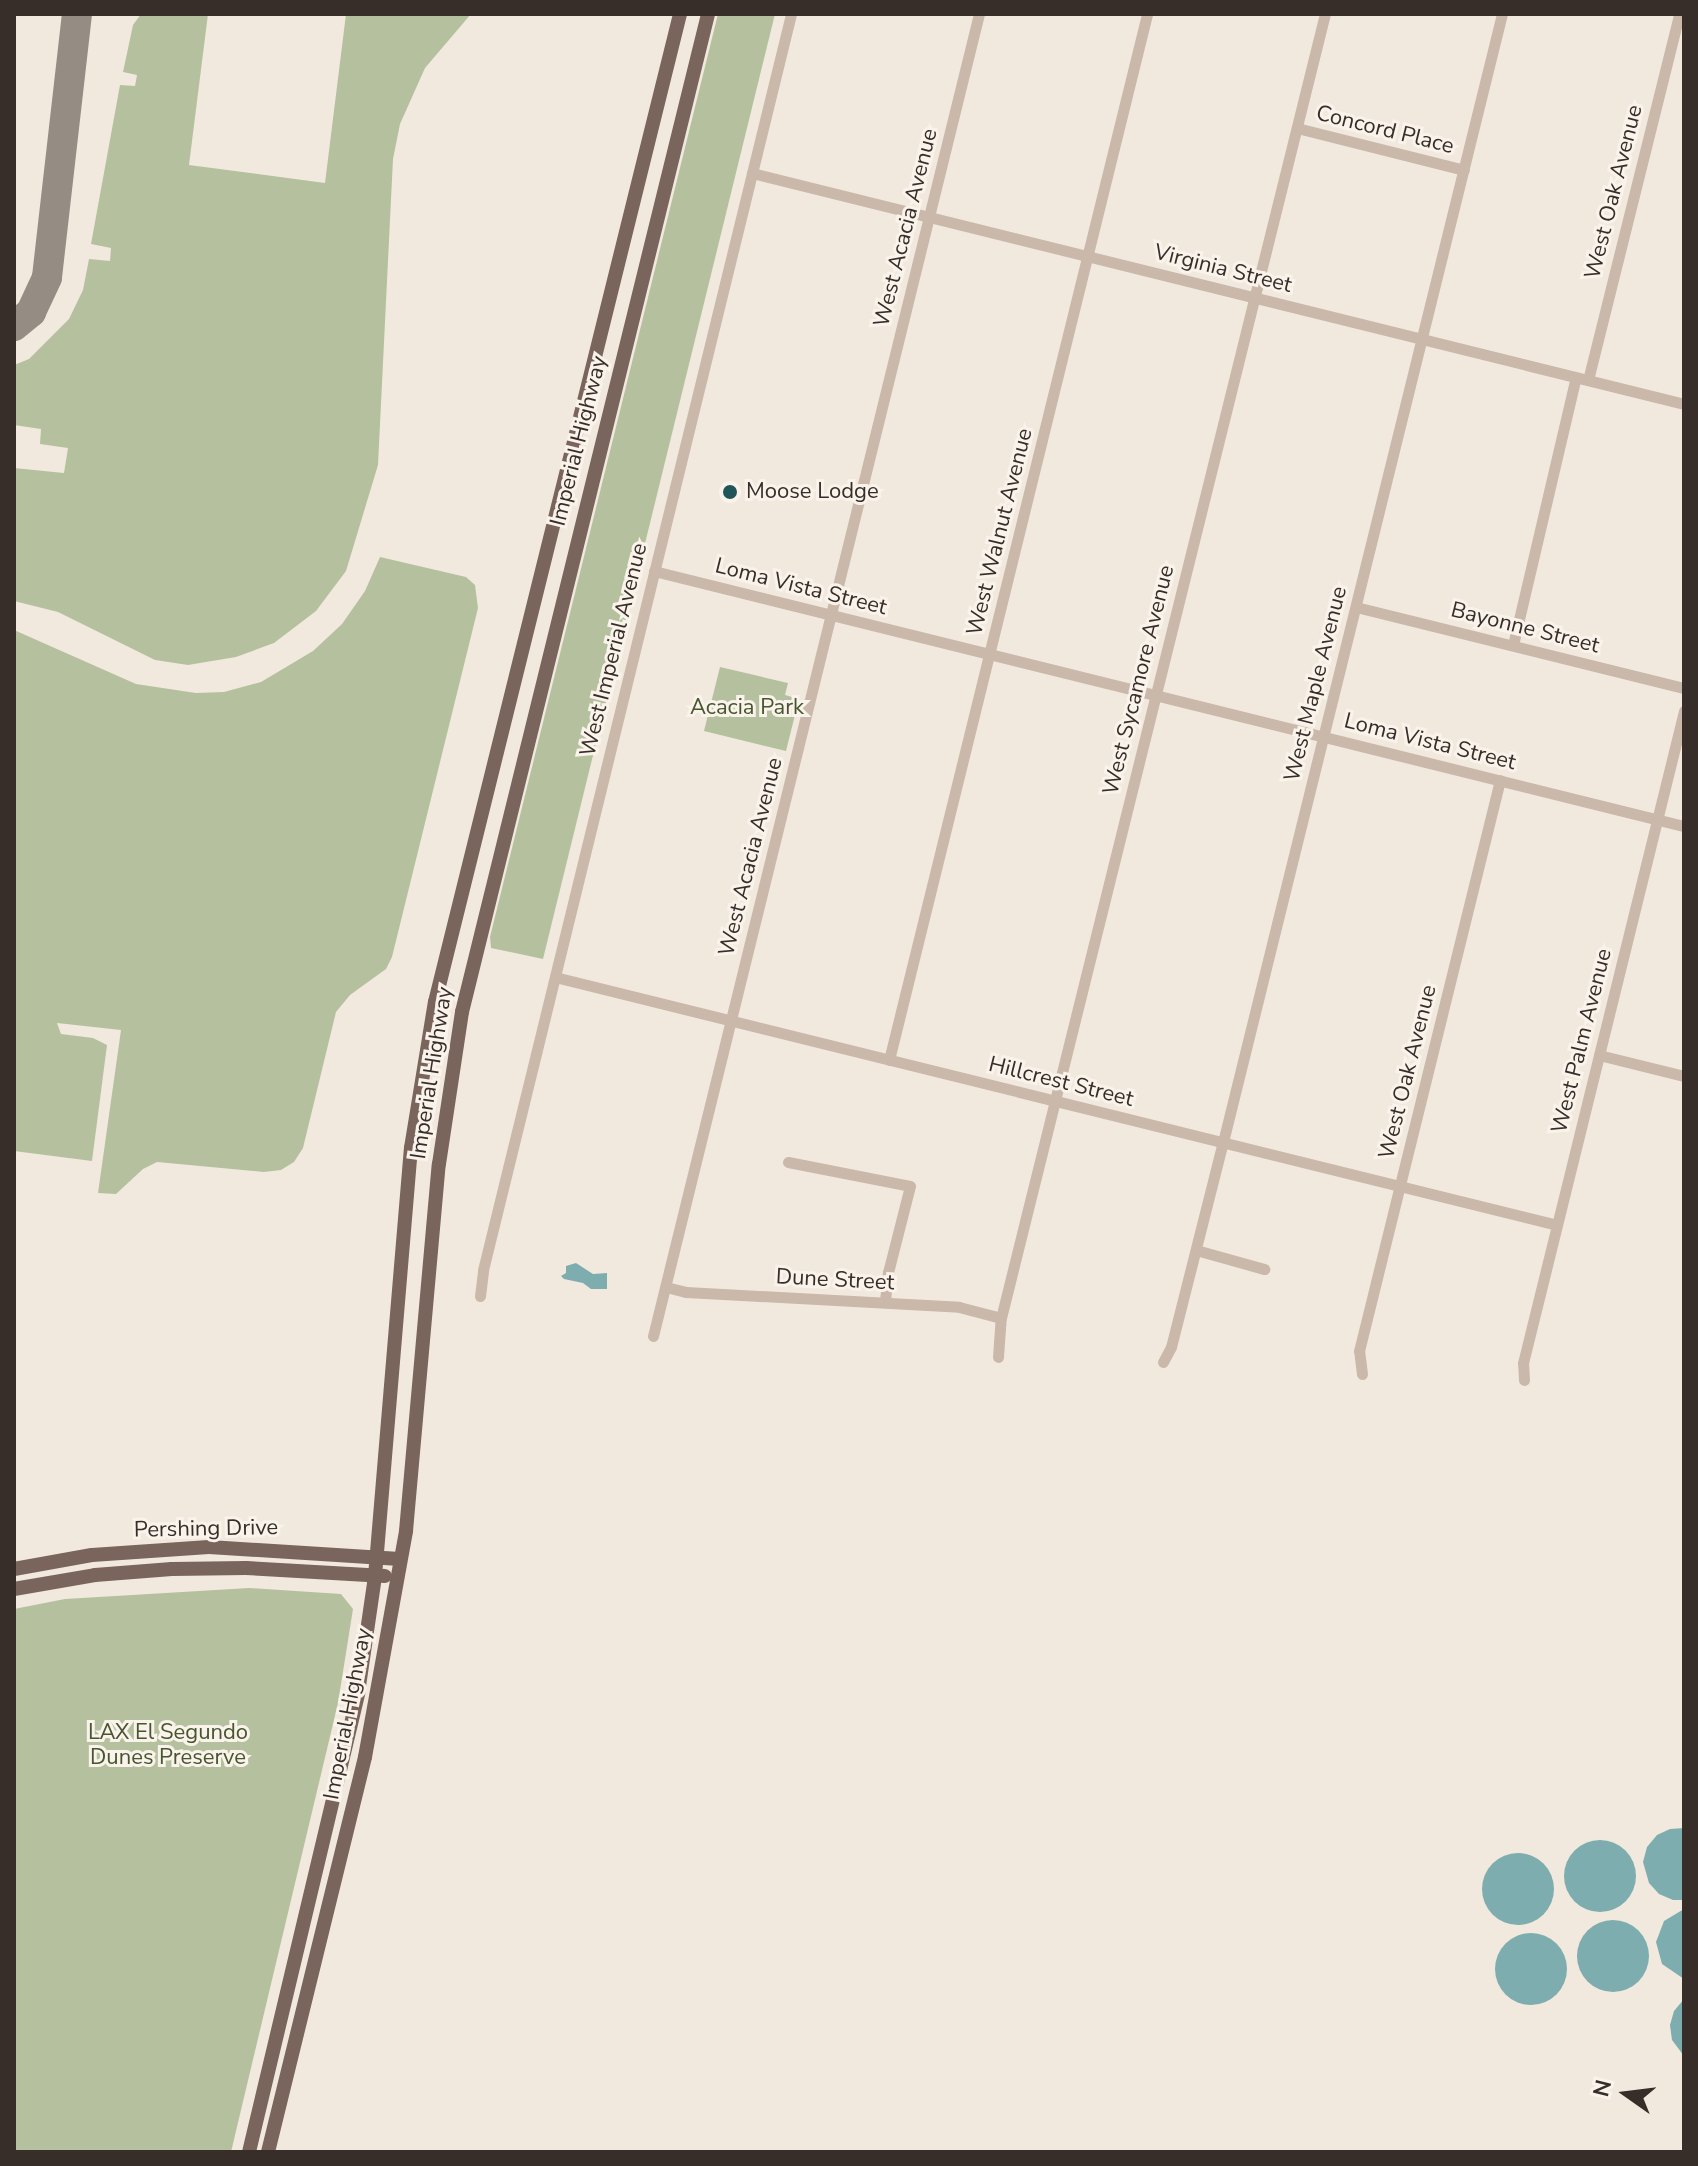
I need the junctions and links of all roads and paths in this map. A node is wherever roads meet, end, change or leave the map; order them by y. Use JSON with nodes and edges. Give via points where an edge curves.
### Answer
{"nodes":[{"id":1,"x":680,"y":14,"type":"edge"},
{"id":2,"x":708,"y":14,"type":"edge"},
{"id":3,"x":791,"y":14,"type":"edge"},
{"id":4,"x":979,"y":14,"type":"edge"},
{"id":5,"x":1147,"y":14,"type":"edge"},
{"id":6,"x":1325,"y":14,"type":"edge"},
{"id":7,"x":1502,"y":14,"type":"edge"},
{"id":8,"x":1679,"y":14,"type":"edge"},
{"id":9,"x":1297,"y":128,"type":"junction"},
{"id":10,"x":1464,"y":170,"type":"junction"},
{"id":11,"x":752,"y":173,"type":"junction"},
{"id":12,"x":929,"y":217,"type":"junction"},
{"id":13,"x":1087,"y":256,"type":"junction"},
{"id":14,"x":1254,"y":297,"type":"junction"},
{"id":15,"x":1421,"y":339,"type":"junction"},
{"id":16,"x":1576,"y":377,"type":"junction"},
{"id":17,"x":1588,"y":380,"type":"junction"},
{"id":18,"x":1684,"y":404,"type":"edge"},
{"id":19,"x":654,"y":571,"type":"junction"},
{"id":20,"x":1356,"y":607,"type":"junction"},
{"id":21,"x":831,"y":615,"type":"junction"},
{"id":22,"x":1513,"y":645,"type":"junction"},
{"id":23,"x":991,"y":654,"type":"junction"},
{"id":24,"x":1684,"y":688,"type":"edge"},
{"id":25,"x":1156,"y":694,"type":"junction"},
{"id":26,"x":1684,"y":711,"type":"edge"},
{"id":27,"x":1323,"y":737,"type":"junction"},
{"id":28,"x":1500,"y":780,"type":"junction"},
{"id":29,"x":1657,"y":820,"type":"junction"},
{"id":30,"x":1684,"y":826,"type":"edge"},
{"id":31,"x":464,"y":876,"type":"junction"},
{"id":32,"x":475,"y":949,"type":"junction"},
{"id":33,"x":555,"y":977,"type":"junction"},
{"id":34,"x":731,"y":1021,"type":"junction"},
{"id":35,"x":1599,"y":1055,"type":"junction"},
{"id":36,"x":889,"y":1060,"type":"junction"},
{"id":37,"x":1684,"y":1076,"type":"edge"},
{"id":38,"x":1056,"y":1101,"type":"junction"},
{"id":39,"x":1223,"y":1142,"type":"junction"},
{"id":40,"x":788,"y":1162,"type":"dead end"},
{"id":41,"x":1400,"y":1186,"type":"junction"},
{"id":42,"x":1557,"y":1225,"type":"junction"},
{"id":43,"x":1196,"y":1250,"type":"junction"},
{"id":44,"x":1264,"y":1269,"type":"dead end"},
{"id":45,"x":666,"y":1287,"type":"junction"},
{"id":46,"x":480,"y":1296,"type":"dead end"},
{"id":47,"x":885,"y":1302,"type":"junction"},
{"id":48,"x":1001,"y":1318,"type":"junction"},
{"id":49,"x":653,"y":1336,"type":"dead end"},
{"id":50,"x":998,"y":1357,"type":"dead end"},
{"id":51,"x":1163,"y":1362,"type":"dead end"},
{"id":52,"x":1362,"y":1374,"type":"dead end"},
{"id":53,"x":1524,"y":1380,"type":"dead end"},
{"id":54,"x":376,"y":1557,"type":"junction"},
{"id":55,"x":400,"y":1559,"type":"junction"},
{"id":56,"x":14,"y":1569,"type":"edge"},
{"id":57,"x":375,"y":1576,"type":"junction"},
{"id":58,"x":397,"y":1576,"type":"junction"},
{"id":59,"x":14,"y":1589,"type":"edge"},
{"id":60,"x":249,"y":2152,"type":"edge"},
{"id":61,"x":268,"y":2152,"type":"edge"}],
"edges":[{"from":1,"to":31,"type":"main road","name":"Imperial Highway"},
{"from":2,"to":32,"type":"main road","name":"Imperial Highway"},
{"from":3,"to":11,"type":"street","name":"West Imperial Avenue"},
{"from":4,"to":12,"type":"street","name":"West Acacia Avenue"},
{"from":5,"to":13,"type":"street","name":"West Walnut Avenue"},
{"from":6,"to":9,"type":"street","name":"West Sycamore Avenue"},
{"from":7,"to":10,"type":"street","name":"West Maple Avenue"},
{"from":8,"to":17,"type":"street","name":"West Oak Avenue"},
{"from":9,"to":10,"type":"street","name":"Concord Place"},
{"from":9,"to":14,"type":"street","name":"West Sycamore Avenue"},
{"from":10,"to":15,"type":"street","name":"West Maple Avenue"},
{"from":11,"to":12,"type":"street","name":"Virginia Street"},
{"from":11,"to":19,"type":"street","name":"West Imperial Avenue"},
{"from":12,"to":13,"type":"street","name":"Virginia Street"},
{"from":12,"to":21,"type":"street","name":"West Acacia Avenue"},
{"from":13,"to":14,"type":"street","name":"Virginia Street"},
{"from":13,"to":23,"type":"street","name":"West Walnut Avenue"},
{"from":14,"to":15,"type":"street","name":"Virginia Street"},
{"from":14,"to":25,"type":"street","name":"West Sycamore Avenue"},
{"from":15,"to":16,"type":"street","name":"Virginia Street"},
{"from":15,"to":20,"type":"street","name":"West Maple Avenue"},
{"from":16,"to":17,"type":"street","name":"Virginia Street"},
{"from":16,"to":22,"type":"street"},
{"from":17,"to":18,"type":"street","name":"Virginia Street"},
{"from":19,"to":21,"type":"street","name":"Loma Vista Street"},
{"from":19,"to":33,"type":"street","name":"West Imperial Avenue"},
{"from":20,"to":22,"type":"street","name":"Bayonne Street"},
{"from":20,"to":27,"type":"street","name":"West Maple Avenue"},
{"from":21,"to":23,"type":"street","name":"Loma Vista Street"},
{"from":21,"to":34,"type":"street","name":"West Acacia Avenue"},
{"from":22,"to":24,"type":"street","name":"Bayonne Street"},
{"from":23,"to":25,"type":"street","name":"Loma Vista Street"},
{"from":23,"to":36,"type":"street","name":"West Walnut Avenue"},
{"from":25,"to":27,"type":"street","name":"Loma Vista Street"},
{"from":25,"to":38,"type":"street","name":"West Sycamore Avenue"},
{"from":26,"to":29,"type":"street","name":"West Palm Avenue"},
{"from":27,"to":28,"type":"street","name":"Loma Vista Street"},
{"from":27,"to":39,"type":"street","name":"West Maple Avenue"},
{"from":28,"to":29,"type":"street","name":"Loma Vista Street"},
{"from":28,"to":41,"type":"street","name":"West Oak Avenue"},
{"from":29,"to":30,"type":"street","name":"Loma Vista Street"},
{"from":29,"to":35,"type":"street","name":"West Palm Avenue"},
{"from":31,"to":32,"type":"main road","via":[[469,887],[458,936]]},
{"from":31,"to":54,"type":"main road","name":"Imperial Highway","via":[[428,1033],[411,1148]]},
{"from":32,"to":55,"type":"main road","name":"Imperial Highway","via":[[447,1096]]},
{"from":33,"to":34,"type":"street","name":"Hillcrest Street"},
{"from":33,"to":46,"type":"street","name":"West Imperial Avenue"},
{"from":34,"to":36,"type":"street","name":"Hillcrest Street"},
{"from":34,"to":45,"type":"street","name":"West Acacia Avenue"},
{"from":35,"to":37,"type":"street"},
{"from":35,"to":42,"type":"street","name":"West Palm Avenue"},
{"from":36,"to":38,"type":"street","name":"Hillcrest Street"},
{"from":38,"to":39,"type":"street","name":"Hillcrest Street"},
{"from":38,"to":48,"type":"street","name":"West Sycamore Avenue"},
{"from":39,"to":41,"type":"street","name":"Hillcrest Street"},
{"from":39,"to":43,"type":"street","name":"West Maple Avenue"},
{"from":40,"to":47,"type":"street","via":[[910,1186]]},
{"from":41,"to":42,"type":"street","name":"Hillcrest Street"},
{"from":41,"to":52,"type":"street","name":"West Oak Avenue","via":[[1359,1351]]},
{"from":42,"to":53,"type":"street","name":"West Palm Avenue","via":[[1523,1363]]},
{"from":43,"to":44,"type":"street"},
{"from":43,"to":51,"type":"street","name":"West Maple Avenue"},
{"from":45,"to":47,"type":"street","name":"Dune Street"},
{"from":45,"to":49,"type":"street","name":"West Acacia Avenue"},
{"from":47,"to":48,"type":"street","name":"Dune Street","via":[[959,1307]]},
{"from":48,"to":50,"type":"street","name":"West Sycamore Avenue"},
{"from":54,"to":55,"type":"main road","name":"Pershing Drive"},
{"from":54,"to":56,"type":"main road","name":"Pershing Drive","via":[[169,1548]]},
{"from":54,"to":57,"type":"main road","name":"Imperial Highway"},
{"from":55,"to":58,"type":"main road","name":"Imperial Highway"},
{"from":57,"to":58,"type":"main road","name":"Pershing Drive"},
{"from":57,"to":59,"type":"main road","name":"Pershing Drive","via":[[172,1569]]},
{"from":57,"to":60,"type":"main road","name":"Imperial Highway","via":[[351,1729]]},
{"from":58,"to":61,"type":"main road","name":"Imperial Highway","via":[[365,1757]]}]}
